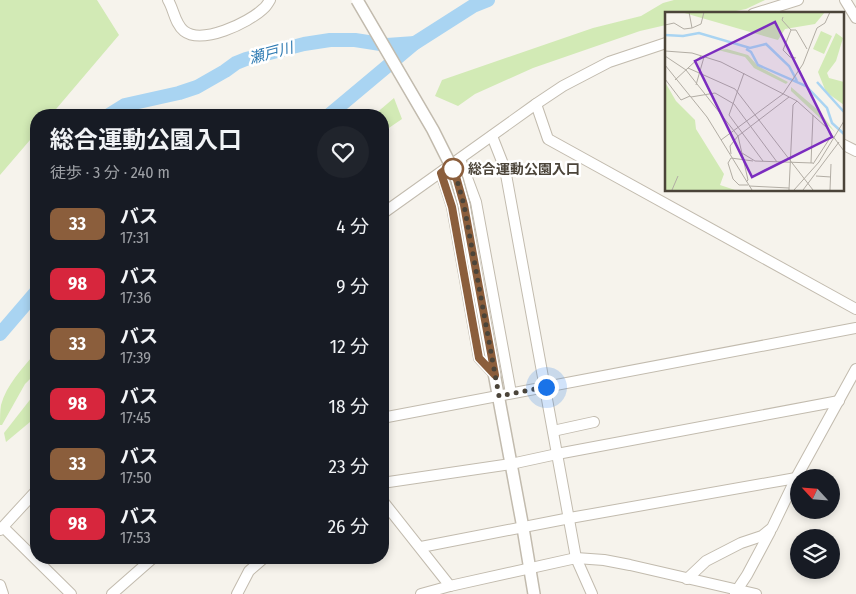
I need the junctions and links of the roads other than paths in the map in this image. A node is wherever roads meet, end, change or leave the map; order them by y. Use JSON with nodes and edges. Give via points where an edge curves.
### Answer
{"nodes":[{"id":1,"x":168,"y":0,"type":"edge"},
{"id":2,"x":270,"y":0,"type":"edge"},
{"id":3,"x":357,"y":0,"type":"edge"},
{"id":4,"x":798,"y":0,"type":"edge"},
{"id":5,"x":845,"y":0,"type":"edge"},
{"id":6,"x":759,"y":12,"type":"edge"},
{"id":7,"x":856,"y":18,"type":"edge"},
{"id":8,"x":665,"y":43,"type":"edge"},
{"id":9,"x":536,"y":104,"type":"junction"},
{"id":10,"x":492,"y":136,"type":"junction"},
{"id":11,"x":844,"y":145,"type":"edge"},
{"id":12,"x":856,"y":151,"type":"edge"},
{"id":13,"x":460,"y":159,"type":"junction"},
{"id":14,"x":441,"y":173,"type":"junction"},
{"id":15,"x":389,"y":209,"type":"edge"},
{"id":16,"x":856,"y":309,"type":"edge"},
{"id":17,"x":856,"y":328,"type":"edge"},
{"id":18,"x":856,"y":369,"type":"edge"},
{"id":19,"x":495,"y":375,"type":"junction"},
{"id":20,"x":546,"y":387,"type":"junction"},
{"id":21,"x":511,"y":393,"type":"junction"},
{"id":22,"x":499,"y":396,"type":"junction"},
{"id":23,"x":839,"y":401,"type":"junction"},
{"id":24,"x":389,"y":417,"type":"edge"},
{"id":25,"x":594,"y":422,"type":"dead end"},
{"id":26,"x":553,"y":430,"type":"junction"},
{"id":27,"x":558,"y":454,"type":"junction"},
{"id":28,"x":511,"y":464,"type":"junction"},
{"id":29,"x":801,"y":469,"type":"edge"},
{"id":30,"x":790,"y":479,"type":"edge"},
{"id":31,"x":389,"y":482,"type":"edge"},
{"id":32,"x":790,"y":490,"type":"edge"},
{"id":33,"x":30,"y":498,"type":"edge"},
{"id":34,"x":389,"y":508,"type":"edge"},
{"id":35,"x":570,"y":518,"type":"junction"},
{"id":36,"x":523,"y":528,"type":"junction"},
{"id":37,"x":772,"y":528,"type":"junction"},
{"id":38,"x":1,"y":529,"type":"edge"},
{"id":39,"x":421,"y":547,"type":"junction"},
{"id":40,"x":30,"y":556,"type":"edge"},
{"id":41,"x":576,"y":558,"type":"junction"},
{"id":42,"x":39,"y":564,"type":"edge"},
{"id":43,"x":146,"y":564,"type":"edge"},
{"id":44,"x":257,"y":564,"type":"edge"},
{"id":45,"x":529,"y":568,"type":"junction"},
{"id":46,"x":687,"y":579,"type":"junction"},
{"id":47,"x":0,"y":585,"type":"edge"},
{"id":48,"x":450,"y":586,"type":"junction"},
{"id":49,"x":736,"y":592,"type":"edge"},
{"id":50,"x":2,"y":594,"type":"edge"},
{"id":51,"x":72,"y":594,"type":"edge"},
{"id":52,"x":112,"y":594,"type":"edge"},
{"id":53,"x":237,"y":594,"type":"edge"},
{"id":54,"x":421,"y":594,"type":"edge"},
{"id":55,"x":534,"y":594,"type":"edge"},
{"id":56,"x":592,"y":594,"type":"edge"},
{"id":57,"x":756,"y":594,"type":"edge"}],
"edges":[{"from":1,"to":2,"type":"street","via":[[184,31],[200,36],[230,29],[252,17]]},
{"from":3,"to":19,"type":"street","bridge":true,"via":[[433,130],[457,180]]},
{"from":4,"to":6,"type":"street"},
{"from":5,"to":7,"type":"street"},
{"from":8,"to":9,"type":"street","via":[[609,62]]},
{"from":9,"to":10,"type":"street"},
{"from":9,"to":16,"type":"street","via":[[548,139]]},
{"from":10,"to":13,"type":"street"},
{"from":10,"to":20,"type":"street","via":[[505,169]]},
{"from":11,"to":12,"type":"street"},
{"from":13,"to":14,"type":"street"},
{"from":13,"to":21,"type":"street","via":[[476,202]]},
{"from":14,"to":15,"type":"street"},
{"from":14,"to":19,"type":"street","via":[[452,207],[479,358]]},
{"from":17,"to":20,"type":"street"},
{"from":18,"to":23,"type":"street"},
{"from":19,"to":22,"type":"street"},
{"from":20,"to":21,"type":"street"},
{"from":20,"to":26,"type":"street"},
{"from":21,"to":22,"type":"street"},
{"from":22,"to":24,"type":"street"},
{"from":22,"to":28,"type":"street"},
{"from":23,"to":27,"type":"street"},
{"from":23,"to":29,"type":"street"},
{"from":25,"to":26,"type":"street"},
{"from":26,"to":27,"type":"street"},
{"from":27,"to":28,"type":"street"},
{"from":27,"to":35,"type":"street"},
{"from":28,"to":31,"type":"street"},
{"from":28,"to":36,"type":"street"},
{"from":30,"to":35,"type":"street"},
{"from":32,"to":37,"type":"street"},
{"from":33,"to":38,"type":"street"},
{"from":34,"to":39,"type":"street"},
{"from":35,"to":36,"type":"street"},
{"from":35,"to":41,"type":"street"},
{"from":36,"to":39,"type":"street"},
{"from":36,"to":45,"type":"street"},
{"from":37,"to":46,"type":"street","via":[[762,536],[706,562]]},
{"from":37,"to":49,"type":"street"},
{"from":38,"to":40,"type":"street"},
{"from":39,"to":48,"type":"street"},
{"from":41,"to":45,"type":"street"},
{"from":41,"to":46,"type":"street","via":[[604,560]]},
{"from":41,"to":56,"type":"street"},
{"from":42,"to":51,"type":"street"},
{"from":43,"to":52,"type":"street"},
{"from":44,"to":53,"type":"street","via":[[249,571]]},
{"from":45,"to":48,"type":"street"},
{"from":45,"to":55,"type":"street"},
{"from":46,"to":49,"type":"street"},
{"from":47,"to":50,"type":"street"},
{"from":48,"to":54,"type":"street"},
{"from":49,"to":57,"type":"street"}]}
